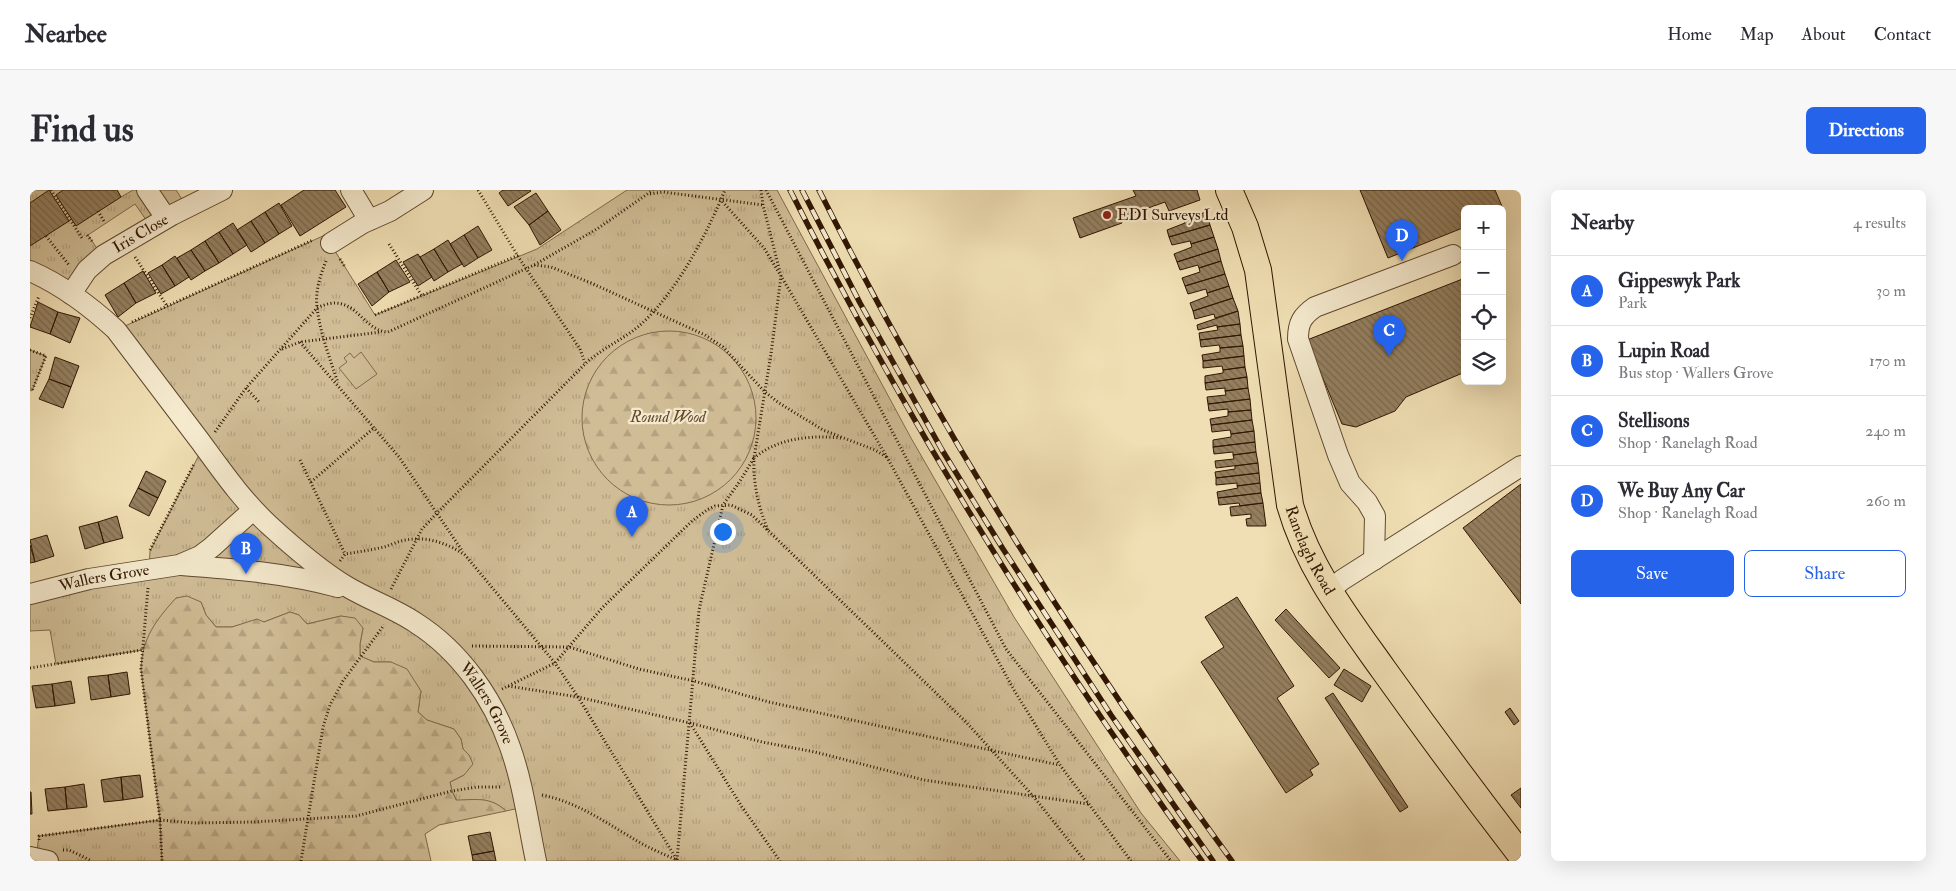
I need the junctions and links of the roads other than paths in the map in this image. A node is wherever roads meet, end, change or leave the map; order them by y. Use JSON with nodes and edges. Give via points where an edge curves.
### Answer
{"nodes":[{"id":1,"x":147,"y":190,"type":"edge"},
{"id":2,"x":222,"y":190,"type":"edge"},
{"id":3,"x":351,"y":190,"type":"edge"},
{"id":4,"x":423,"y":190,"type":"edge"},
{"id":5,"x":1229,"y":190,"type":"edge"},
{"id":6,"x":166,"y":218,"type":"junction"},
{"id":7,"x":369,"y":220,"type":"junction"},
{"id":8,"x":323,"y":241,"type":"road end"},
{"id":9,"x":1453,"y":255,"type":"dead end"},
{"id":10,"x":30,"y":271,"type":"edge"},
{"id":11,"x":71,"y":294,"type":"junction"},
{"id":12,"x":1521,"y":466,"type":"edge"},
{"id":13,"x":253,"y":510,"type":"junction"},
{"id":14,"x":1374,"y":560,"type":"junction"},
{"id":15,"x":180,"y":565,"type":"junction"},
{"id":16,"x":1328,"y":592,"type":"junction"},
{"id":17,"x":30,"y":594,"type":"edge"},
{"id":18,"x":364,"y":596,"type":"junction"},
{"id":19,"x":1521,"y":856,"type":"edge"},
{"id":20,"x":536,"y":861,"type":"edge"}],
"edges":[{"from":1,"to":6,"type":"street"},
{"from":2,"to":6,"type":"street","name":"Iris Close"},
{"from":3,"to":7,"type":"street"},
{"from":4,"to":7,"type":"street"},
{"from":5,"to":16,"type":"main road","name":"Ranelagh Road","via":[[1258,270],[1290,505],[1298,532]]},
{"from":6,"to":11,"type":"street","name":"Iris Close","via":[[104,255],[91,266]]},
{"from":7,"to":8,"type":"street"},
{"from":9,"to":14,"type":"street","via":[[1315,307],[1301,319],[1298,339],[1338,455],[1350,483],[1375,516]]},
{"from":10,"to":11,"type":"street"},
{"from":11,"to":13,"type":"street","via":[[116,330],[227,480]]},
{"from":12,"to":14,"type":"street"},
{"from":13,"to":15,"type":"street","name":"Wallers Grove","via":[[212,547]]},
{"from":13,"to":18,"type":"street","name":"Wallers Grove","via":[[312,562]]},
{"from":14,"to":16,"type":"street"},
{"from":15,"to":17,"type":"street","name":"Wallers Grove","via":[[89,579]]},
{"from":15,"to":18,"type":"street","name":"Wallers Grove","via":[[290,576]]},
{"from":16,"to":19,"type":"main road","name":"Ranelagh Road","via":[[1437,746]]},
{"from":18,"to":20,"type":"street","name":"Wallers Grove","via":[[416,623],[445,646],[486,696],[511,749]]}]}
